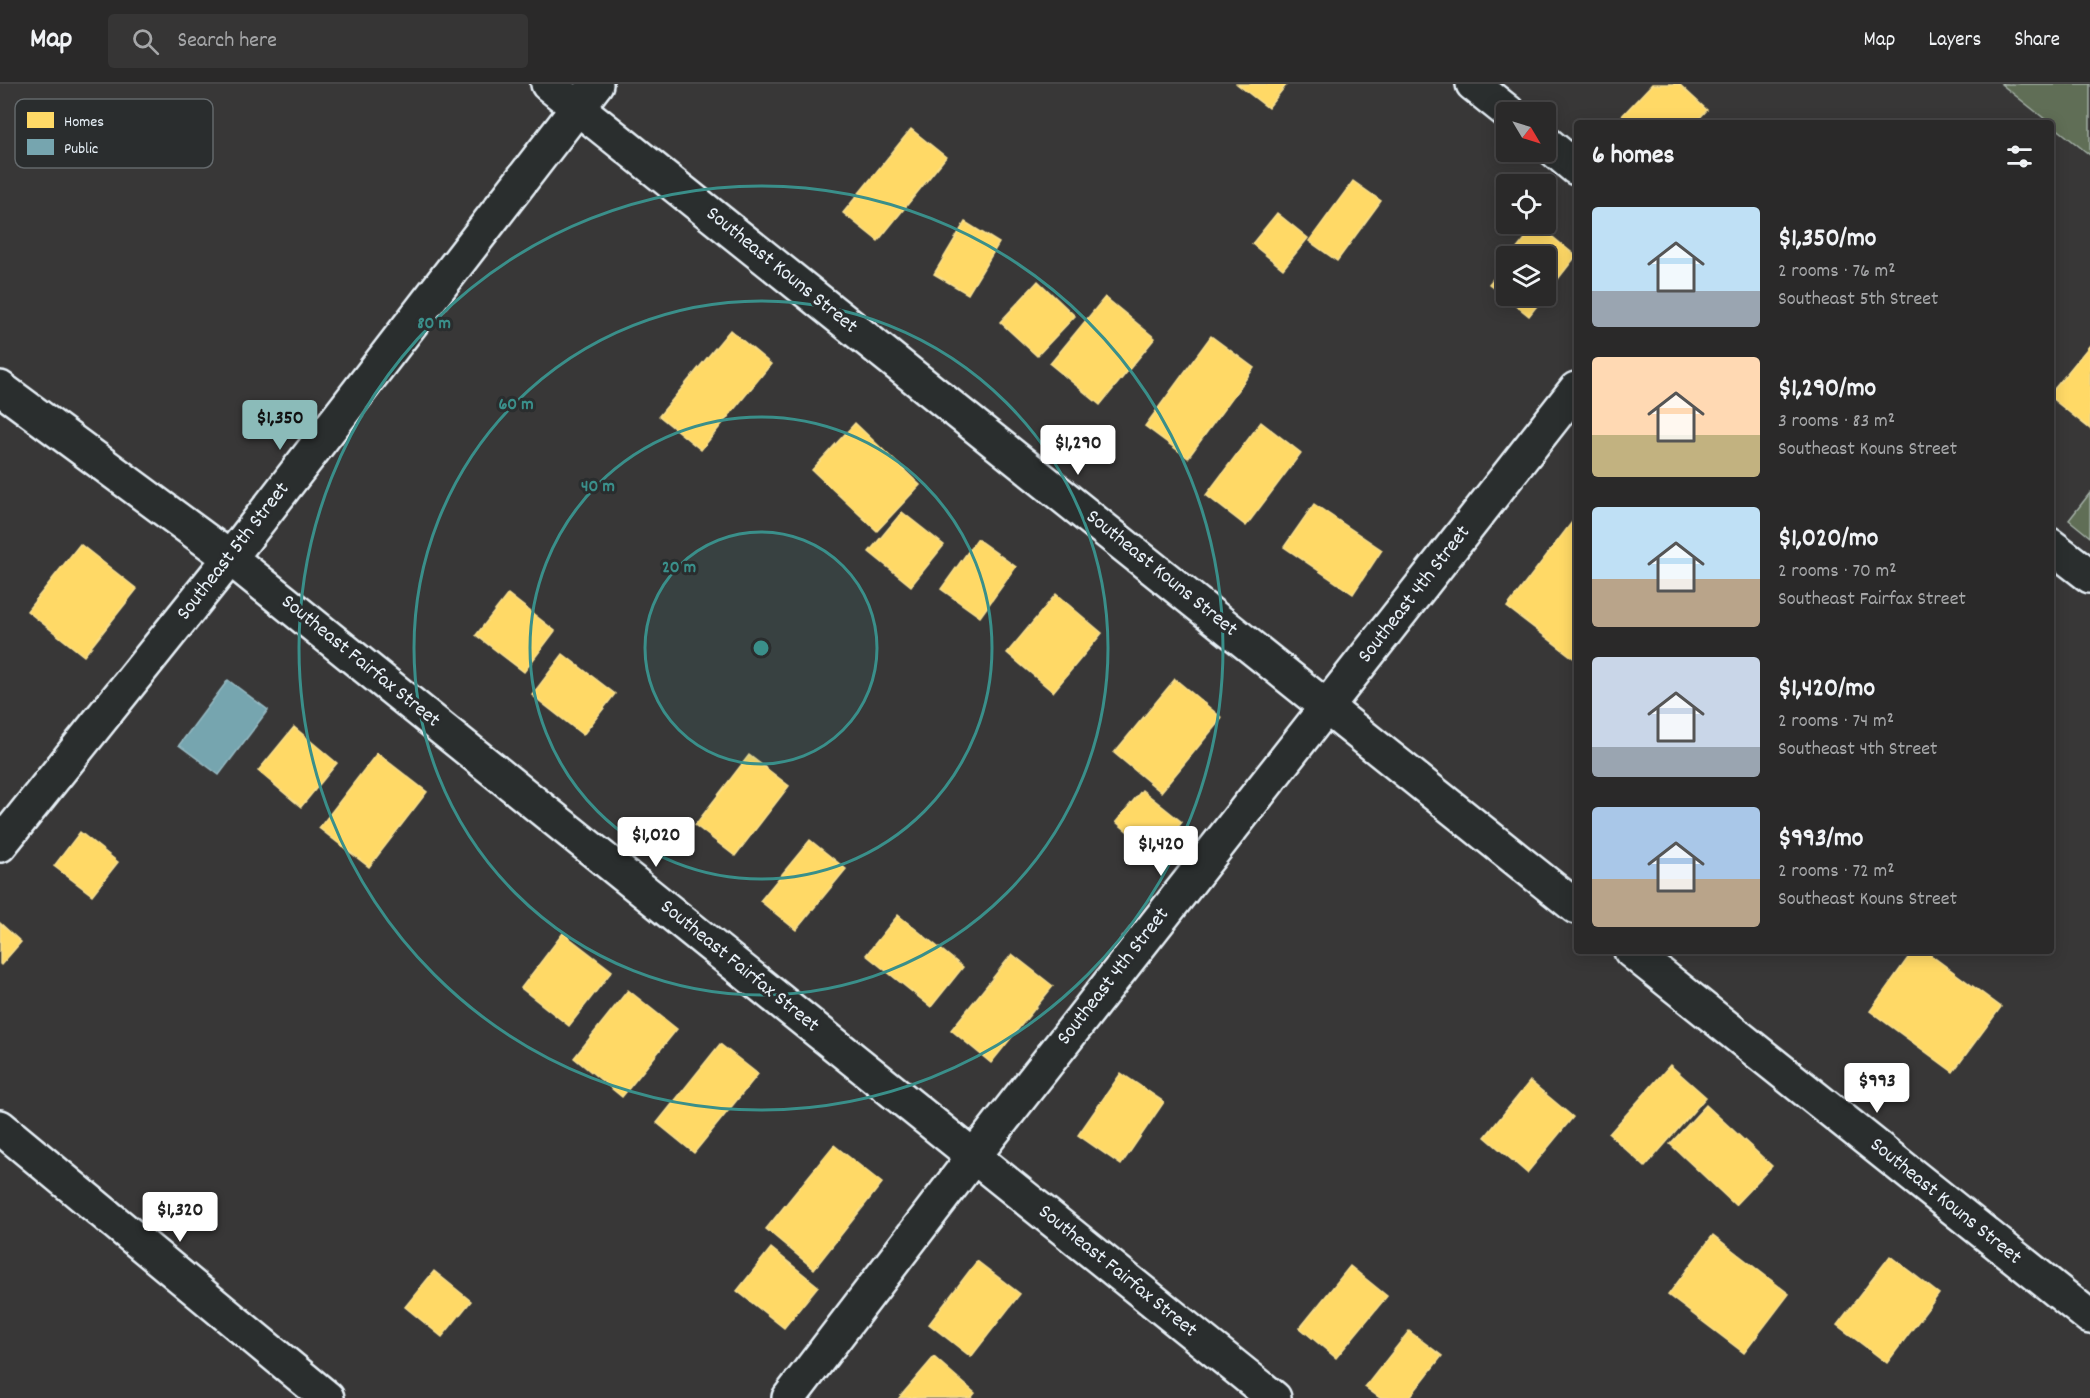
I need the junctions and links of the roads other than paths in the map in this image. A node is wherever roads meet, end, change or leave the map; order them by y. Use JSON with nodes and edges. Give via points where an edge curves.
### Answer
{"nodes":[{"id":1,"x":548,"y":84,"type":"edge"},
{"id":2,"x":1473,"y":84,"type":"edge"},
{"id":3,"x":587,"y":96,"type":"edge"},
{"id":4,"x":1496,"y":102,"type":"edge"},
{"id":5,"x":1556,"y":151,"type":"edge"},
{"id":6,"x":1574,"y":166,"type":"edge"},
{"id":7,"x":0,"y":388,"type":"edge"},
{"id":8,"x":1574,"y":392,"type":"edge"},
{"id":9,"x":2054,"y":548,"type":"edge"},
{"id":10,"x":230,"y":558,"type":"junction"},
{"id":11,"x":2090,"y":576,"type":"edge"},
{"id":12,"x":1327,"y":707,"type":"junction"},
{"id":13,"x":0,"y":845,"type":"edge"},
{"id":14,"x":1574,"y":905,"type":"edge"},
{"id":15,"x":1636,"y":954,"type":"edge"},
{"id":16,"x":0,"y":1127,"type":"edge"},
{"id":17,"x":974,"y":1156,"type":"junction"},
{"id":18,"x":2090,"y":1317,"type":"edge"},
{"id":19,"x":327,"y":1398,"type":"edge"},
{"id":20,"x":789,"y":1398,"type":"edge"},
{"id":21,"x":1274,"y":1398,"type":"edge"}],
"edges":[{"from":1,"to":3,"type":"street","name":"Southeast Kouns Street"},
{"from":2,"to":4,"type":"street"},
{"from":3,"to":10,"type":"street","name":"Southeast 5th Street"},
{"from":3,"to":12,"type":"street","name":"Southeast Kouns Street"},
{"from":5,"to":6,"type":"street"},
{"from":7,"to":10,"type":"street","name":"Southeast Fairfax Street"},
{"from":8,"to":12,"type":"street","name":"Southeast 4th Street"},
{"from":9,"to":11,"type":"street"},
{"from":10,"to":13,"type":"street","name":"Southeast 5th Street"},
{"from":10,"to":17,"type":"street","name":"Southeast Fairfax Street"},
{"from":12,"to":14,"type":"street","name":"Southeast Kouns Street"},
{"from":12,"to":17,"type":"street","name":"Southeast 4th Street"},
{"from":15,"to":18,"type":"street","name":"Southeast Kouns Street"},
{"from":16,"to":19,"type":"street"},
{"from":17,"to":20,"type":"street","name":"Southeast 4th Street"},
{"from":17,"to":21,"type":"street","name":"Southeast Fairfax Street"}]}
